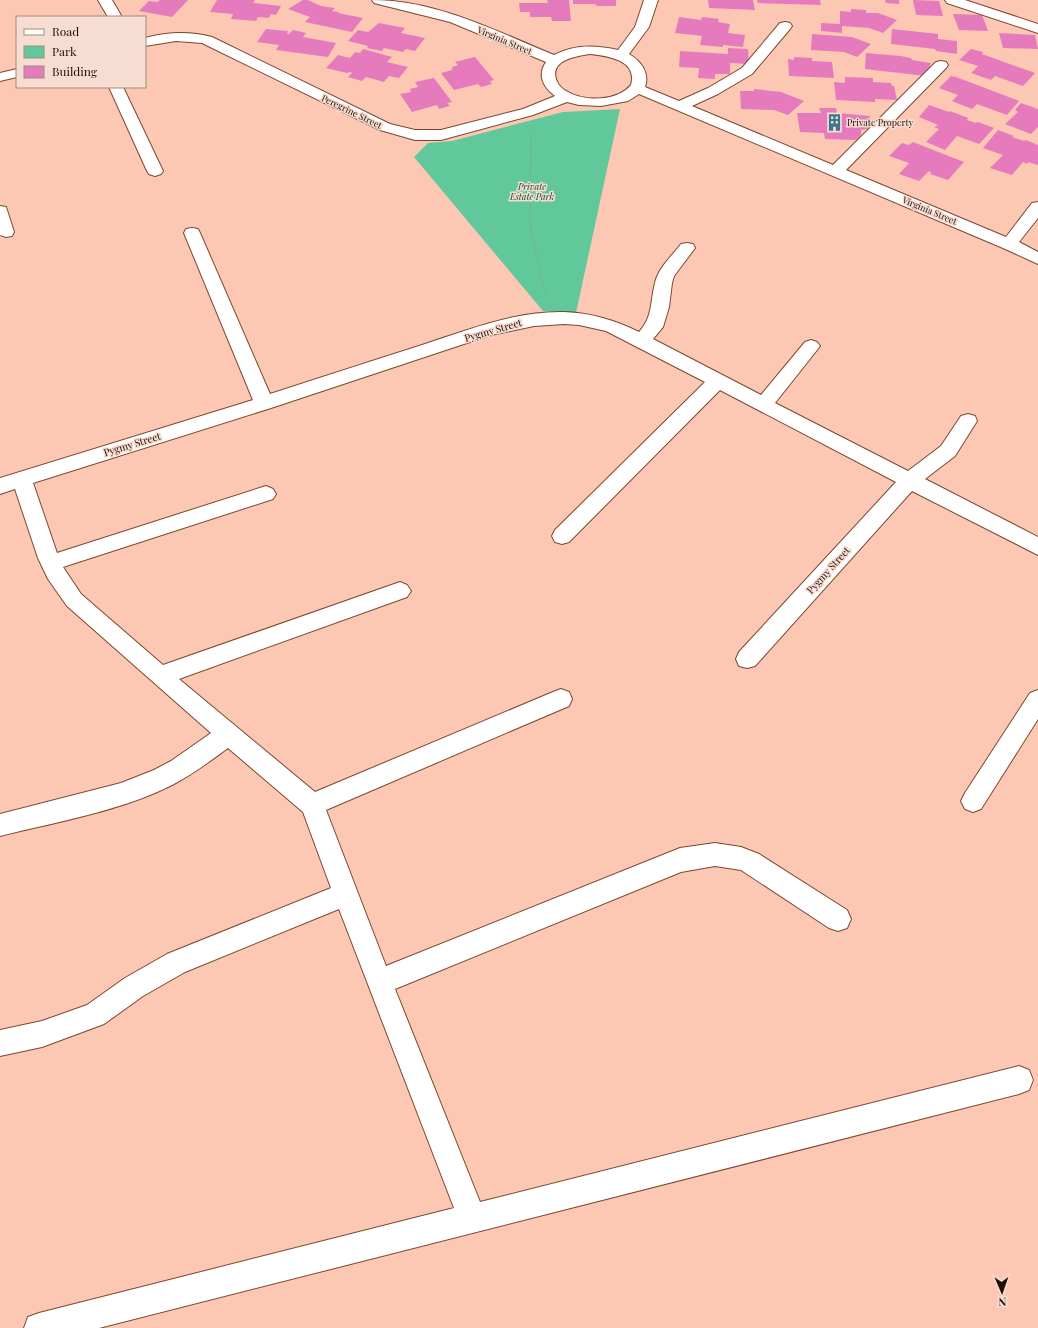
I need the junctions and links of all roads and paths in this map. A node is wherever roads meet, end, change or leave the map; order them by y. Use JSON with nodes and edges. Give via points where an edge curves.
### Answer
{"nodes":[{"id":1,"x":105,"y":0,"type":"edge"},
{"id":2,"x":378,"y":0,"type":"edge"},
{"id":3,"x":429,"y":0,"type":"edge"},
{"id":4,"x":651,"y":0,"type":"edge"},
{"id":5,"x":952,"y":0,"type":"edge"},
{"id":6,"x":114,"y":16,"type":"edge"},
{"id":7,"x":455,"y":19,"type":"junction"},
{"id":8,"x":785,"y":26,"type":"dead end"},
{"id":9,"x":1038,"y":29,"type":"edge"},
{"id":10,"x":146,"y":42,"type":"edge"},
{"id":11,"x":621,"y":56,"type":"junction"},
{"id":12,"x":556,"y":61,"type":"junction"},
{"id":13,"x":941,"y":65,"type":"dead end"},
{"id":14,"x":16,"y":73,"type":"edge"},
{"id":15,"x":0,"y":77,"type":"edge"},
{"id":16,"x":116,"y":88,"type":"edge"},
{"id":17,"x":636,"y":88,"type":"junction"},
{"id":18,"x":566,"y":97,"type":"junction"},
{"id":19,"x":926,"y":100,"type":"dead end"},
{"id":20,"x":679,"y":106,"type":"junction"},
{"id":21,"x":528,"y":112,"type":"junction"},
{"id":22,"x":155,"y":170,"type":"dead end"},
{"id":23,"x":836,"y":171,"type":"junction"},
{"id":24,"x":850,"y":177,"type":"junction"},
{"id":25,"x":1038,"y":207,"type":"edge"},
{"id":26,"x":0,"y":211,"type":"edge"},
{"id":27,"x":6,"y":232,"type":"dead end"},
{"id":28,"x":192,"y":233,"type":"dead end"},
{"id":29,"x":1009,"y":244,"type":"junction"},
{"id":30,"x":687,"y":248,"type":"dead end"},
{"id":31,"x":1038,"y":259,"type":"edge"},
{"id":32,"x":551,"y":317,"type":"junction"},
{"id":33,"x":641,"y":341,"type":"junction"},
{"id":34,"x":811,"y":346,"type":"dead end"},
{"id":35,"x":717,"y":382,"type":"junction"},
{"id":36,"x":264,"y":403,"type":"junction"},
{"id":37,"x":763,"y":405,"type":"junction"},
{"id":38,"x":968,"y":421,"type":"dead end"},
{"id":39,"x":22,"y":479,"type":"junction"},
{"id":40,"x":909,"y":481,"type":"junction"},
{"id":41,"x":0,"y":486,"type":"edge"},
{"id":42,"x":266,"y":494,"type":"dead end"},
{"id":43,"x":562,"y":536,"type":"dead end"},
{"id":44,"x":1038,"y":547,"type":"edge"},
{"id":45,"x":51,"y":563,"type":"junction"},
{"id":46,"x":400,"y":591,"type":"dead end"},
{"id":47,"x":746,"y":659,"type":"dead end"},
{"id":48,"x":160,"y":676,"type":"junction"},
{"id":49,"x":561,"y":699,"type":"dead end"},
{"id":50,"x":1038,"y":700,"type":"edge"},
{"id":51,"x":229,"y":734,"type":"junction"},
{"id":52,"x":973,"y":801,"type":"dead end"},
{"id":53,"x":312,"y":805,"type":"junction"},
{"id":54,"x":0,"y":825,"type":"edge"},
{"id":55,"x":346,"y":894,"type":"junction"},
{"id":56,"x":838,"y":919,"type":"dead end"},
{"id":57,"x":379,"y":982,"type":"junction"},
{"id":58,"x":0,"y":1043,"type":"edge"},
{"id":59,"x":1019,"y":1080,"type":"dead end"},
{"id":60,"x":472,"y":1218,"type":"junction"},
{"id":61,"x":39,"y":1328,"type":"edge"}],
"edges":[{"from":1,"to":6,"type":"street"},
{"from":2,"to":7,"type":"street","name":"Virginia Street"},
{"from":3,"to":7,"type":"street","name":"Virginia Street"},
{"from":4,"to":11,"type":"street","via":[[642,27]]},
{"from":5,"to":9,"type":"street"},
{"from":7,"to":12,"type":"street","name":"Virginia Street"},
{"from":8,"to":20,"type":"street","via":[[747,71],[737,79]]},
{"from":10,"to":21,"type":"street","name":"Peregrine Street","via":[[174,36],[207,40],[385,127],[405,133],[441,135]]},
{"from":11,"to":12,"type":"street","via":[[606,51],[590,50],[574,52]]},
{"from":11,"to":17,"type":"street","via":[[632,62],[639,71],[640,80]]},
{"from":12,"to":18,"type":"street","via":[[547,72],[548,81],[555,90]]},
{"from":13,"to":23,"type":"street"},
{"from":14,"to":15,"type":"street"},
{"from":16,"to":22,"type":"street"},
{"from":17,"to":18,"type":"street","via":[[627,96],[613,101],[591,102]]},
{"from":17,"to":20,"type":"street","name":"Virginia Street"},
{"from":18,"to":21,"type":"street","name":"Peregrine Street"},
{"from":19,"to":24,"type":"street"},
{"from":20,"to":23,"type":"street","name":"Virginia Street"},
{"from":21,"to":32,"type":"path","via":[[531,122],[530,225]]},
{"from":23,"to":24,"type":"street","name":"Virginia Street"},
{"from":24,"to":29,"type":"street","name":"Virginia Street"},
{"from":25,"to":29,"type":"street"},
{"from":26,"to":27,"type":"street"},
{"from":28,"to":36,"type":"street"},
{"from":29,"to":31,"type":"street","name":"Virginia Street"},
{"from":30,"to":33,"type":"street","via":[[666,275],[654,327]]},
{"from":32,"to":33,"type":"street","name":"Pygmy Street","via":[[597,322],[612,326]]},
{"from":32,"to":36,"type":"street","name":"Pygmy Street","via":[[521,321],[487,330]]},
{"from":33,"to":35,"type":"street","name":"Pygmy Street"},
{"from":34,"to":37,"type":"street"},
{"from":35,"to":37,"type":"street","name":"Pygmy Street"},
{"from":35,"to":43,"type":"street"},
{"from":36,"to":39,"type":"street","name":"Pygmy Street"},
{"from":37,"to":40,"type":"street","name":"Pygmy Street"},
{"from":38,"to":40,"type":"street","via":[[948,452]]},
{"from":39,"to":41,"type":"street","name":"Pygmy Street"},
{"from":39,"to":45,"type":"street"},
{"from":40,"to":44,"type":"street","name":"Pygmy Street"},
{"from":40,"to":47,"type":"street","name":"Pygmy Street"},
{"from":42,"to":45,"type":"street"},
{"from":45,"to":48,"type":"street","via":[[62,587],[74,600]]},
{"from":46,"to":48,"type":"street"},
{"from":48,"to":51,"type":"street"},
{"from":49,"to":53,"type":"street"},
{"from":50,"to":52,"type":"street"},
{"from":51,"to":53,"type":"street"},
{"from":51,"to":54,"type":"street","via":[[178,769],[137,789]]},
{"from":53,"to":55,"type":"street"},
{"from":55,"to":57,"type":"street"},
{"from":55,"to":58,"type":"street","via":[[176,963],[134,987],[95,1015],[42,1034]]},
{"from":56,"to":57,"type":"street","via":[[750,862],[721,853],[700,855],[680,860]]},
{"from":57,"to":60,"type":"street"},
{"from":59,"to":60,"type":"street"},
{"from":60,"to":61,"type":"street"}]}
